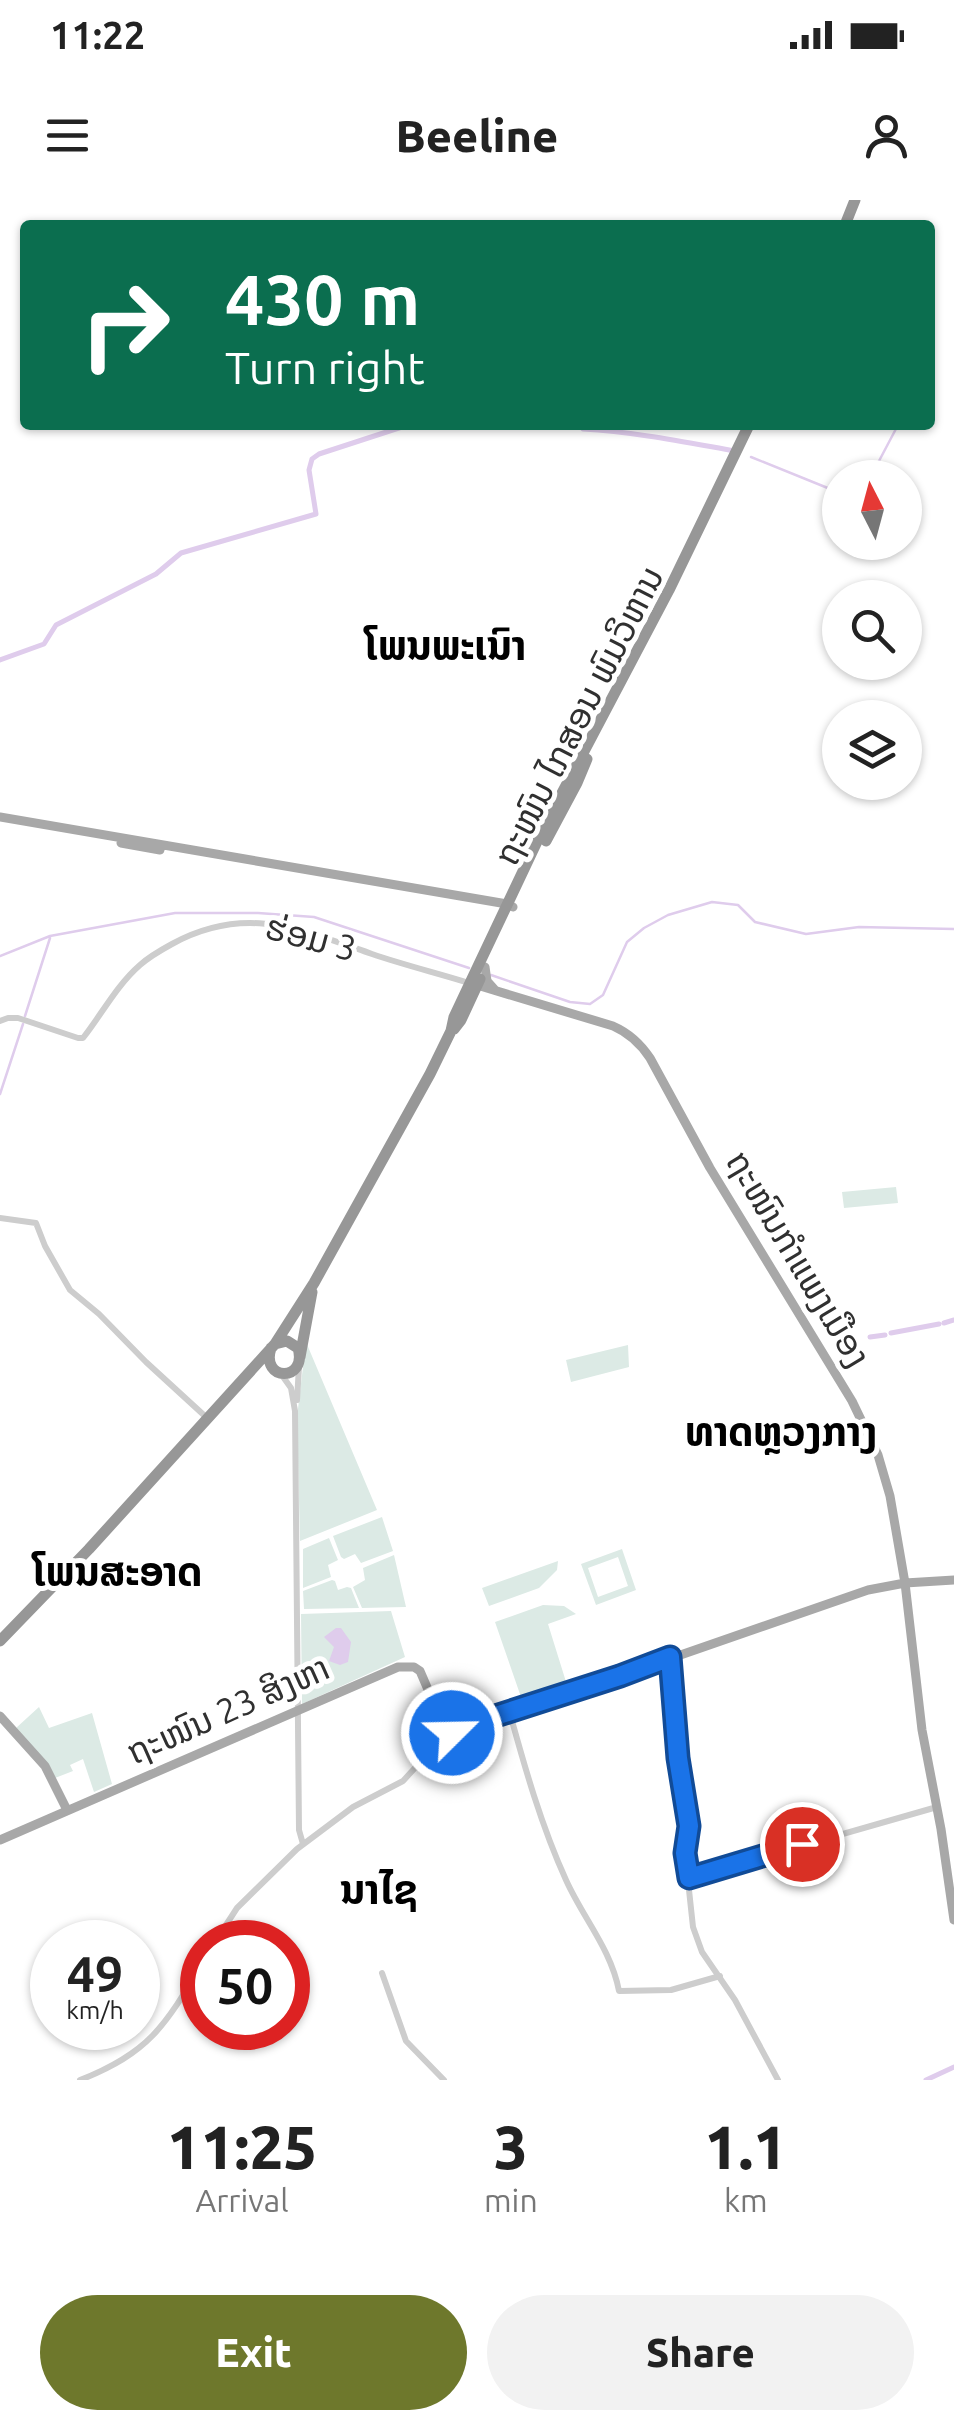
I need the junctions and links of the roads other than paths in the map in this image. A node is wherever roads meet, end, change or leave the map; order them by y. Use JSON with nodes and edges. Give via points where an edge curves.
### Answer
{"nodes":[{"id":1,"x":749,"y":430,"type":"edge"},
{"id":2,"x":0,"y":819,"type":"edge"},
{"id":3,"x":509,"y":907,"type":"junction"},
{"id":4,"x":479,"y":977,"type":"junction"},
{"id":5,"x":497,"y":992,"type":"junction"},
{"id":6,"x":0,"y":1021,"type":"edge"},
{"id":7,"x":0,"y":1218,"type":"edge"},
{"id":8,"x":314,"y":1283,"type":"junction"},
{"id":9,"x":273,"y":1346,"type":"junction"},
{"id":10,"x":300,"y":1360,"type":"junction"},
{"id":11,"x":278,"y":1372,"type":"junction"},
{"id":12,"x":239,"y":1383,"type":"junction"},
{"id":13,"x":295,"y":1411,"type":"junction"},
{"id":14,"x":206,"y":1417,"type":"junction"},
{"id":15,"x":954,"y":1580,"type":"edge"},
{"id":16,"x":906,"y":1583,"type":"junction"},
{"id":17,"x":886,"y":1586,"type":"junction"},
{"id":18,"x":908,"y":1600,"type":"junction"},
{"id":19,"x":0,"y":1639,"type":"edge"},
{"id":20,"x":670,"y":1657,"type":"junction"},
{"id":21,"x":300,"y":1708,"type":"junction"},
{"id":22,"x":509,"y":1710,"type":"junction"},
{"id":23,"x":0,"y":1716,"type":"edge"},
{"id":24,"x":447,"y":1731,"type":"junction"},
{"id":25,"x":937,"y":1807,"type":"junction"},
{"id":26,"x":67,"y":1810,"type":"junction"},
{"id":27,"x":300,"y":1827,"type":"junction"},
{"id":28,"x":0,"y":1840,"type":"edge"},
{"id":29,"x":306,"y":1842,"type":"junction"},
{"id":30,"x":295,"y":1851,"type":"junction"},
{"id":31,"x":689,"y":1878,"type":"junction"},
{"id":32,"x":229,"y":1920,"type":"edge"},
{"id":33,"x":954,"y":1920,"type":"edge"},
{"id":34,"x":382,"y":1973,"type":"dead end"},
{"id":35,"x":720,"y":1976,"type":"junction"},
{"id":36,"x":180,"y":1999,"type":"edge"},
{"id":37,"x":80,"y":2080,"type":"edge"},
{"id":38,"x":444,"y":2080,"type":"edge"},
{"id":39,"x":778,"y":2080,"type":"edge"}],
"edges":[{"from":1,"to":3,"type":"highway","name":"ຖະໜົນ ໄກສອນ ພົມວິຫານ"},
{"from":2,"to":3,"type":"main road"},
{"from":3,"to":4,"type":"highway","name":"ຖະໜົນ ໄກສອນ ພົມວິຫານ"},
{"from":4,"to":5,"type":"main road"},
{"from":4,"to":5,"type":"main road","via":[[480,994]]},
{"from":4,"to":6,"type":"street","name":"ຮ່ອມ 3","via":[[412,967],[285,925],[242,922],[198,930],[151,957],[83,1038],[21,1019]]},
{"from":4,"to":8,"type":"highway","name":"ຖະໜົນ ໄກສອນ ພົມວິຫານ","via":[[462,1020]]},
{"from":5,"to":16,"type":"main road","name":"ຖະໜົນກຳແພງເມືອງ","via":[[622,1030],[646,1052],[867,1430],[886,1482]]},
{"from":7,"to":14,"type":"street","via":[[36,1223],[77,1297]]},
{"from":8,"to":9,"type":"highway","name":"ຖະໜົນ ໄກສອນ ພົມວິຫານ"},
{"from":8,"to":10,"type":"highway","name":"ຖະໜົນ ໄກສອນ ພົມວິຫານ"},
{"from":9,"to":10,"type":"highway","via":[[292,1343]]},
{"from":9,"to":11,"type":"highway","via":[[268,1360]]},
{"from":9,"to":12,"type":"highway","name":"ຖະໜົນ ໄກສອນ ພົມວິຫານ"},
{"from":10,"to":11,"type":"highway","via":[[292,1372]]},
{"from":10,"to":13,"type":"street"},
{"from":11,"to":12,"type":"highway","name":"ຖະໜົນ ໄກສອນ ພົມວິຫານ"},
{"from":11,"to":13,"type":"street","via":[[291,1388]]},
{"from":12,"to":14,"type":"highway","name":"ຖະໜົນ ໄກສອນ ພົມວິຫານ"},
{"from":12,"to":19,"type":"highway","name":"ຖະໜົນ ໄກສອນ ພົມວິຫານ"},
{"from":13,"to":21,"type":"street"},
{"from":14,"to":19,"type":"highway","name":"ຖະໜົນ ໄກສອນ ພົມວິຫານ"},
{"from":15,"to":16,"type":"main road"},
{"from":16,"to":17,"type":"main road"},
{"from":16,"to":18,"type":"main road","name":"ຖະໜົນກຳແພງເມືອງ"},
{"from":17,"to":18,"type":"main road"},
{"from":17,"to":20,"type":"main road"},
{"from":18,"to":25,"type":"main road","name":"ຖະໜົນກຳແພງເມືອງ"},
{"from":20,"to":22,"type":"main road"},
{"from":20,"to":31,"type":"street"},
{"from":21,"to":24,"type":"main road","name":"ຖະໜົນ 23 ສິງຫາ","via":[[383,1672],[414,1666]]},
{"from":21,"to":26,"type":"main road","name":"ຖະໜົນ 23 ສິງຫາ"},
{"from":21,"to":27,"type":"street"},
{"from":22,"to":24,"type":"main road"},
{"from":22,"to":35,"type":"street","via":[[542,1824],[576,1905],[610,1957],[619,1991],[678,1989]]},
{"from":23,"to":26,"type":"main road","via":[[45,1766]]},
{"from":24,"to":29,"type":"street","via":[[402,1781]]},
{"from":25,"to":31,"type":"street"},
{"from":25,"to":33,"type":"main road","name":"ຖະໜົນກຳແພງເມືອງ"},
{"from":26,"to":28,"type":"main road","name":"ຖະໜົນ 23 ສິງຫາ"},
{"from":27,"to":29,"type":"street"},
{"from":27,"to":30,"type":"street"},
{"from":29,"to":30,"type":"street"},
{"from":30,"to":32,"type":"street"},
{"from":31,"to":35,"type":"street","via":[[694,1933]]},
{"from":34,"to":38,"type":"street","via":[[406,2041]]},
{"from":35,"to":39,"type":"street"},
{"from":36,"to":37,"type":"street","via":[[149,2040]]}]}
